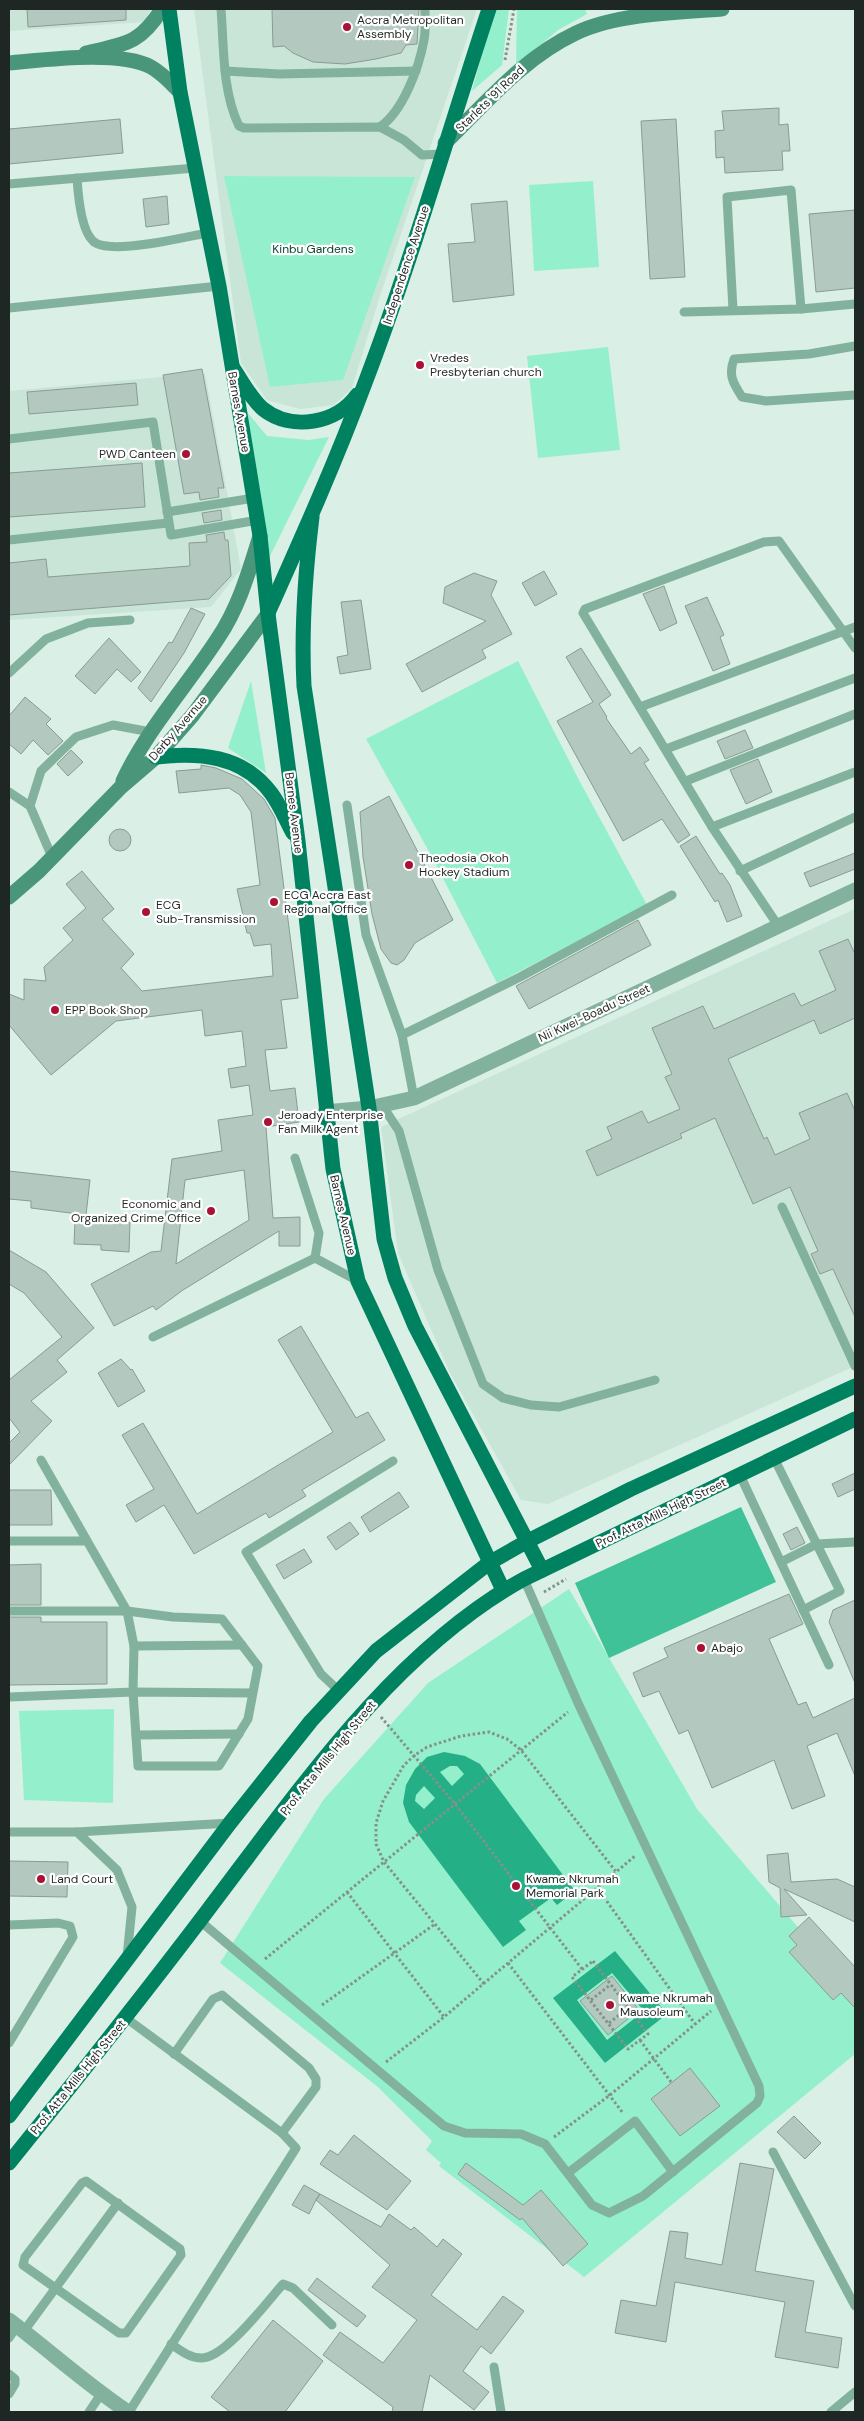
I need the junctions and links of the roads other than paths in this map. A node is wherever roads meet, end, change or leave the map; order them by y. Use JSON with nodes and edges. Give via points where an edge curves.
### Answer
{"nodes":[{"id":1,"x":162,"y":9,"type":"edge"},
{"id":2,"x":169,"y":9,"type":"edge"},
{"id":3,"x":221,"y":9,"type":"edge"},
{"id":4,"x":425,"y":9,"type":"edge"},
{"id":5,"x":489,"y":9,"type":"edge"},
{"id":6,"x":656,"y":9,"type":"edge"},
{"id":7,"x":722,"y":9,"type":"edge"},
{"id":8,"x":678,"y":12,"type":"junction"},
{"id":9,"x":62,"y":58,"type":"junction"},
{"id":10,"x":9,"y":63,"type":"edge"},
{"id":11,"x":225,"y":71,"type":"junction"},
{"id":12,"x":416,"y":71,"type":"junction"},
{"id":13,"x":180,"y":92,"type":"junction"},
{"id":14,"x":380,"y":127,"type":"junction"},
{"id":15,"x":443,"y":148,"type":"junction"},
{"id":16,"x":195,"y":168,"type":"junction"},
{"id":17,"x":76,"y":178,"type":"junction"},
{"id":18,"x":9,"y":184,"type":"edge"},
{"id":19,"x":207,"y":233,"type":"junction"},
{"id":20,"x":219,"y":286,"type":"junction"},
{"id":21,"x":855,"y":304,"type":"edge"},
{"id":22,"x":9,"y":308,"type":"edge"},
{"id":23,"x":801,"y":309,"type":"junction"},
{"id":24,"x":733,"y":310,"type":"junction"},
{"id":25,"x":684,"y":312,"type":"dead end"},
{"id":26,"x":855,"y":346,"type":"edge"},
{"id":27,"x":230,"y":365,"type":"junction"},
{"id":28,"x":365,"y":383,"type":"junction"},
{"id":29,"x":855,"y":395,"type":"edge"},
{"id":30,"x":9,"y":439,"type":"edge"},
{"id":31,"x":254,"y":498,"type":"junction"},
{"id":32,"x":167,"y":512,"type":"junction"},
{"id":33,"x":312,"y":517,"type":"junction"},
{"id":34,"x":258,"y":520,"type":"junction"},
{"id":35,"x":168,"y":523,"type":"junction"},
{"id":36,"x":260,"y":536,"type":"junction"},
{"id":37,"x":9,"y":540,"type":"edge"},
{"id":38,"x":268,"y":614,"type":"junction"},
{"id":39,"x":130,"y":620,"type":"dead end"},
{"id":40,"x":855,"y":627,"type":"edge"},
{"id":41,"x":844,"y":631,"type":"junction"},
{"id":42,"x":855,"y":648,"type":"edge"},
{"id":43,"x":9,"y":673,"type":"edge"},
{"id":44,"x":855,"y":678,"type":"edge"},
{"id":45,"x":640,"y":707,"type":"junction"},
{"id":46,"x":855,"y":714,"type":"edge"},
{"id":47,"x":151,"y":732,"type":"junction"},
{"id":48,"x":666,"y":749,"type":"junction"},
{"id":49,"x":156,"y":757,"type":"junction"},
{"id":50,"x":855,"y":772,"type":"edge"},
{"id":51,"x":686,"y":781,"type":"junction"},
{"id":52,"x":121,"y":787,"type":"junction"},
{"id":53,"x":9,"y":792,"type":"edge"},
{"id":54,"x":30,"y":806,"type":"junction"},
{"id":55,"x":347,"y":806,"type":"dead end"},
{"id":56,"x":855,"y":817,"type":"edge"},
{"id":57,"x":712,"y":827,"type":"junction"},
{"id":58,"x":298,"y":841,"type":"junction"},
{"id":59,"x":52,"y":857,"type":"junction"},
{"id":60,"x":740,"y":871,"type":"junction"},
{"id":61,"x":855,"y":890,"type":"edge"},
{"id":62,"x":672,"y":895,"type":"dead end"},
{"id":63,"x":9,"y":897,"type":"edge"},
{"id":64,"x":779,"y":927,"type":"junction"},
{"id":65,"x":402,"y":1035,"type":"junction"},
{"id":66,"x":414,"y":1098,"type":"junction"},
{"id":67,"x":376,"y":1107,"type":"junction"},
{"id":68,"x":325,"y":1112,"type":"junction"},
{"id":69,"x":294,"y":1158,"type":"dead end"},
{"id":70,"x":782,"y":1207,"type":"dead end"},
{"id":71,"x":315,"y":1258,"type":"junction"},
{"id":72,"x":358,"y":1281,"type":"junction"},
{"id":73,"x":153,"y":1337,"type":"dead end"},
{"id":74,"x":855,"y":1366,"type":"edge"},
{"id":75,"x":655,"y":1380,"type":"dead end"},
{"id":76,"x":855,"y":1386,"type":"edge"},
{"id":77,"x":855,"y":1419,"type":"edge"},
{"id":78,"x":774,"y":1458,"type":"junction"},
{"id":79,"x":41,"y":1460,"type":"dead end"},
{"id":80,"x":393,"y":1460,"type":"dead end"},
{"id":81,"x":740,"y":1475,"type":"junction"},
{"id":82,"x":9,"y":1541,"type":"edge"},
{"id":83,"x":86,"y":1541,"type":"junction"},
{"id":84,"x":526,"y":1542,"type":"junction"},
{"id":85,"x":855,"y":1542,"type":"edge"},
{"id":86,"x":817,"y":1544,"type":"junction"},
{"id":87,"x":781,"y":1562,"type":"junction"},
{"id":88,"x":489,"y":1563,"type":"junction"},
{"id":89,"x":542,"y":1570,"type":"junction"},
{"id":90,"x":524,"y":1579,"type":"junction"},
{"id":91,"x":503,"y":1590,"type":"junction"},
{"id":92,"x":803,"y":1610,"type":"junction"},
{"id":93,"x":9,"y":1611,"type":"edge"},
{"id":94,"x":126,"y":1611,"type":"junction"},
{"id":95,"x":242,"y":1645,"type":"junction"},
{"id":96,"x":134,"y":1646,"type":"junction"},
{"id":97,"x":829,"y":1665,"type":"dead end"},
{"id":98,"x":338,"y":1690,"type":"junction"},
{"id":99,"x":133,"y":1692,"type":"junction"},
{"id":100,"x":253,"y":1693,"type":"junction"},
{"id":101,"x":9,"y":1697,"type":"edge"},
{"id":102,"x":239,"y":1734,"type":"junction"},
{"id":103,"x":136,"y":1735,"type":"junction"},
{"id":104,"x":230,"y":1823,"type":"junction"},
{"id":105,"x":9,"y":1831,"type":"edge"},
{"id":106,"x":78,"y":1832,"type":"junction"},
{"id":107,"x":200,"y":1921,"type":"junction"},
{"id":108,"x":9,"y":1925,"type":"edge"},
{"id":109,"x":126,"y":1962,"type":"junction"},
{"id":110,"x":126,"y":2018,"type":"junction"},
{"id":111,"x":9,"y":2043,"type":"edge"},
{"id":112,"x":174,"y":2054,"type":"junction"},
{"id":113,"x":9,"y":2116,"type":"edge"},
{"id":114,"x":282,"y":2133,"type":"junction"},
{"id":115,"x":773,"y":2152,"type":"dead end"},
{"id":116,"x":9,"y":2163,"type":"edge"},
{"id":117,"x":673,"y":2172,"type":"junction"},
{"id":118,"x":568,"y":2173,"type":"junction"},
{"id":119,"x":118,"y":2203,"type":"junction"},
{"id":120,"x":55,"y":2287,"type":"junction"},
{"id":121,"x":855,"y":2306,"type":"edge"},
{"id":122,"x":332,"y":2325,"type":"dead end"},
{"id":123,"x":15,"y":2329,"type":"edge"},
{"id":124,"x":171,"y":2344,"type":"junction"},
{"id":125,"x":494,"y":2367,"type":"dead end"},
{"id":126,"x":9,"y":2374,"type":"edge"},
{"id":127,"x":855,"y":2392,"type":"edge"},
{"id":128,"x":9,"y":2394,"type":"edge"},
{"id":129,"x":101,"y":2394,"type":"junction"},
{"id":130,"x":89,"y":2412,"type":"edge"},
{"id":131,"x":128,"y":2412,"type":"edge"},
{"id":132,"x":501,"y":2412,"type":"edge"},
{"id":133,"x":831,"y":2412,"type":"edge"}],
"edges":[{"from":1,"to":9,"type":"main road","via":[[149,28],[129,43]]},
{"from":2,"to":13,"type":"main road","name":"Barnes Avenue"},
{"from":3,"to":11,"type":"lane"},
{"from":4,"to":12,"type":"lane","via":[[425,38]]},
{"from":5,"to":15,"type":"main road","name":"Independence Avenue"},
{"from":6,"to":8,"type":"main road","name":"Starlets '91 Road"},
{"from":7,"to":8,"type":"main road","name":"Starlets '91 Road"},
{"from":8,"to":15,"type":"main road","name":"Starlets '91 Road","via":[[611,22],[576,32],[536,56],[501,86]]},
{"from":9,"to":10,"type":"main road"},
{"from":9,"to":13,"type":"main road","via":[[129,60],[150,66]]},
{"from":11,"to":12,"type":"lane","via":[[279,74]]},
{"from":11,"to":14,"type":"lane","via":[[235,118],[244,128]]},
{"from":12,"to":14,"type":"lane","via":[[391,119]]},
{"from":13,"to":16,"type":"main road","name":"Barnes Avenue"},
{"from":14,"to":15,"type":"lane","via":[[422,155]]},
{"from":15,"to":28,"type":"main road","name":"Independence Avenue","via":[[409,259]]},
{"from":16,"to":17,"type":"lane"},
{"from":16,"to":19,"type":"main road","name":"Barnes Avenue"},
{"from":17,"to":18,"type":"lane"},
{"from":17,"to":19,"type":"lane","via":[[83,217],[94,243],[106,247],[150,244]]},
{"from":19,"to":20,"type":"main road","name":"Barnes Avenue"},
{"from":20,"to":22,"type":"lane"},
{"from":20,"to":27,"type":"main road","name":"Barnes Avenue"},
{"from":21,"to":23,"type":"lane"},
{"from":23,"to":24,"type":"lane"},
{"from":23,"to":24,"type":"lane","via":[[791,190],[727,198]]},
{"from":24,"to":25,"type":"lane"},
{"from":26,"to":29,"type":"lane","via":[[809,354],[734,359],[730,370],[732,383],[742,397],[766,401]]},
{"from":27,"to":28,"type":"main road","via":[[263,408],[278,416],[304,422],[329,418],[350,405]]},
{"from":27,"to":31,"type":"main road","name":"Barnes Avenue"},
{"from":28,"to":33,"type":"main road","name":"Independence Avenue"},
{"from":30,"to":32,"type":"lane","via":[[153,422]]},
{"from":31,"to":32,"type":"lane"},
{"from":31,"to":34,"type":"main road","name":"Barnes Avenue"},
{"from":32,"to":35,"type":"lane"},
{"from":33,"to":38,"type":"main road","name":"Derby Avernue"},
{"from":33,"to":67,"type":"main road","via":[[303,591],[304,686]]},
{"from":34,"to":35,"type":"lane","via":[[171,535]]},
{"from":34,"to":36,"type":"main road","name":"Barnes Avenue"},
{"from":35,"to":37,"type":"lane"},
{"from":36,"to":38,"type":"main road","name":"Barnes Avenue"},
{"from":36,"to":47,"type":"main road","name":"Derby Avernue","via":[[233,613]]},
{"from":38,"to":49,"type":"main road","name":"Derby Avernue","via":[[192,716]]},
{"from":38,"to":58,"type":"main road","name":"Barnes Avenue"},
{"from":39,"to":43,"type":"lane","via":[[88,623],[46,639]]},
{"from":40,"to":41,"type":"lane"},
{"from":41,"to":42,"type":"lane"},
{"from":41,"to":45,"type":"lane"},
{"from":41,"to":45,"type":"lane","via":[[778,541],[764,542],[585,609],[584,618]]},
{"from":44,"to":48,"type":"lane"},
{"from":45,"to":48,"type":"lane"},
{"from":46,"to":51,"type":"lane"},
{"from":47,"to":52,"type":"main road","name":"Derby Avernue","via":[[137,751]]},
{"from":47,"to":54,"type":"lane","via":[[113,725],[76,737],[41,771]]},
{"from":48,"to":51,"type":"lane"},
{"from":49,"to":52,"type":"main road","name":"Derby Avernue"},
{"from":49,"to":58,"type":"main road","via":[[205,755],[225,759],[242,768],[259,779],[271,793]]},
{"from":50,"to":57,"type":"lane"},
{"from":51,"to":57,"type":"lane"},
{"from":52,"to":59,"type":"main road"},
{"from":53,"to":54,"type":"lane"},
{"from":54,"to":59,"type":"lane"},
{"from":55,"to":65,"type":"lane","via":[[366,935]]},
{"from":56,"to":60,"type":"lane"},
{"from":57,"to":60,"type":"lane"},
{"from":58,"to":68,"type":"main road","name":"Barnes Avenue"},
{"from":59,"to":63,"type":"main road"},
{"from":60,"to":64,"type":"lane"},
{"from":61,"to":64,"type":"street","name":"Nii Kwei-Boadu Street"},
{"from":62,"to":65,"type":"lane"},
{"from":64,"to":66,"type":"street","name":"Nii Kwei-Boadu Street"},
{"from":65,"to":66,"type":"lane"},
{"from":66,"to":67,"type":"street","name":"Nii Kwei-Boadu Street"},
{"from":67,"to":68,"type":"street","name":"Nii Kwei-Boadu Street"},
{"from":67,"to":75,"type":"lane","via":[[398,1132],[438,1270],[483,1384],[502,1398],[559,1407]]},
{"from":67,"to":84,"type":"main road","via":[[384,1239],[395,1278],[415,1326]]},
{"from":68,"to":72,"type":"main road","name":"Barnes Avenue","via":[[333,1169]]},
{"from":69,"to":71,"type":"lane","via":[[319,1233]]},
{"from":70,"to":74,"type":"lane"},
{"from":71,"to":72,"type":"lane"},
{"from":71,"to":73,"type":"lane"},
{"from":72,"to":88,"type":"main road","name":"Barnes Avenue"},
{"from":76,"to":84,"type":"main road","via":[[631,1489]]},
{"from":77,"to":78,"type":"main road","name":"Prof. Atta Mills High Street"},
{"from":78,"to":81,"type":"main road","name":"Prof. Atta Mills High Street"},
{"from":78,"to":86,"type":"lane"},
{"from":79,"to":83,"type":"lane"},
{"from":80,"to":98,"type":"lane","via":[[246,1552],[315,1666]]},
{"from":81,"to":87,"type":"lane"},
{"from":81,"to":89,"type":"main road","name":"Prof. Atta Mills High Street"},
{"from":82,"to":83,"type":"lane"},
{"from":83,"to":94,"type":"lane"},
{"from":84,"to":88,"type":"main road"},
{"from":84,"to":89,"type":"main road"},
{"from":85,"to":86,"type":"lane"},
{"from":86,"to":87,"type":"lane"},
{"from":86,"to":92,"type":"lane","via":[[840,1591]]},
{"from":87,"to":92,"type":"lane"},
{"from":88,"to":91,"type":"main road","name":"Barnes Avenue"},
{"from":88,"to":98,"type":"main road","via":[[376,1651]]},
{"from":89,"to":90,"type":"main road","name":"Prof. Atta Mills High Street"},
{"from":90,"to":91,"type":"main road","name":"Prof. Atta Mills High Street"},
{"from":90,"to":117,"type":"lane","via":[[578,1703],[759,2086],[757,2103]]},
{"from":91,"to":107,"type":"main road","name":"Prof. Atta Mills High Street","via":[[455,1624],[371,1705]]},
{"from":92,"to":97,"type":"lane"},
{"from":93,"to":94,"type":"lane"},
{"from":94,"to":95,"type":"lane","via":[[222,1619]]},
{"from":94,"to":96,"type":"lane"},
{"from":95,"to":96,"type":"lane"},
{"from":95,"to":100,"type":"lane","via":[[258,1666]]},
{"from":96,"to":99,"type":"lane"},
{"from":98,"to":104,"type":"main road"},
{"from":99,"to":100,"type":"lane"},
{"from":99,"to":101,"type":"lane"},
{"from":99,"to":103,"type":"lane"},
{"from":100,"to":102,"type":"lane","via":[[248,1719]]},
{"from":102,"to":103,"type":"lane"},
{"from":102,"to":103,"type":"lane","via":[[219,1766],[138,1766]]},
{"from":104,"to":106,"type":"lane"},
{"from":104,"to":109,"type":"main road"},
{"from":105,"to":106,"type":"lane"},
{"from":106,"to":109,"type":"lane","via":[[117,1870],[132,1907]]},
{"from":107,"to":110,"type":"main road","name":"Prof. Atta Mills High Street"},
{"from":107,"to":118,"type":"lane","via":[[444,2126],[465,2133],[520,2134],[545,2144]]},
{"from":108,"to":111,"type":"lane","via":[[58,1923],[70,1926],[72,1937]]},
{"from":109,"to":113,"type":"main road"},
{"from":110,"to":112,"type":"lane"},
{"from":110,"to":116,"type":"main road","name":"Prof. Atta Mills High Street"},
{"from":112,"to":114,"type":"lane"},
{"from":112,"to":114,"type":"lane","via":[[213,1999],[222,1995],[309,2068],[316,2079],[316,2087]]},
{"from":114,"to":124,"type":"lane","via":[[296,2148],[294,2154]]},
{"from":115,"to":121,"type":"lane"},
{"from":117,"to":118,"type":"lane","via":[[644,2196],[609,2213],[592,2206]]},
{"from":117,"to":118,"type":"lane","via":[[635,2121]]},
{"from":119,"to":120,"type":"lane"},
{"from":119,"to":120,"type":"lane","via":[[86,2181],[82,2183],[25,2257],[24,2265]]},
{"from":119,"to":120,"type":"lane","via":[[180,2249],[181,2255],[126,2333],[119,2334]]},
{"from":120,"to":123,"type":"lane"},
{"from":122,"to":124,"type":"lane","via":[[293,2288],[283,2284],[214,2356],[190,2356]]},
{"from":123,"to":129,"type":"street"},
{"from":124,"to":131,"type":"lane"},
{"from":125,"to":132,"type":"lane"},
{"from":126,"to":128,"type":"lane","via":[[15,2379],[15,2384]]},
{"from":127,"to":133,"type":"lane"},
{"from":129,"to":130,"type":"lane"},
{"from":129,"to":131,"type":"street"}]}
